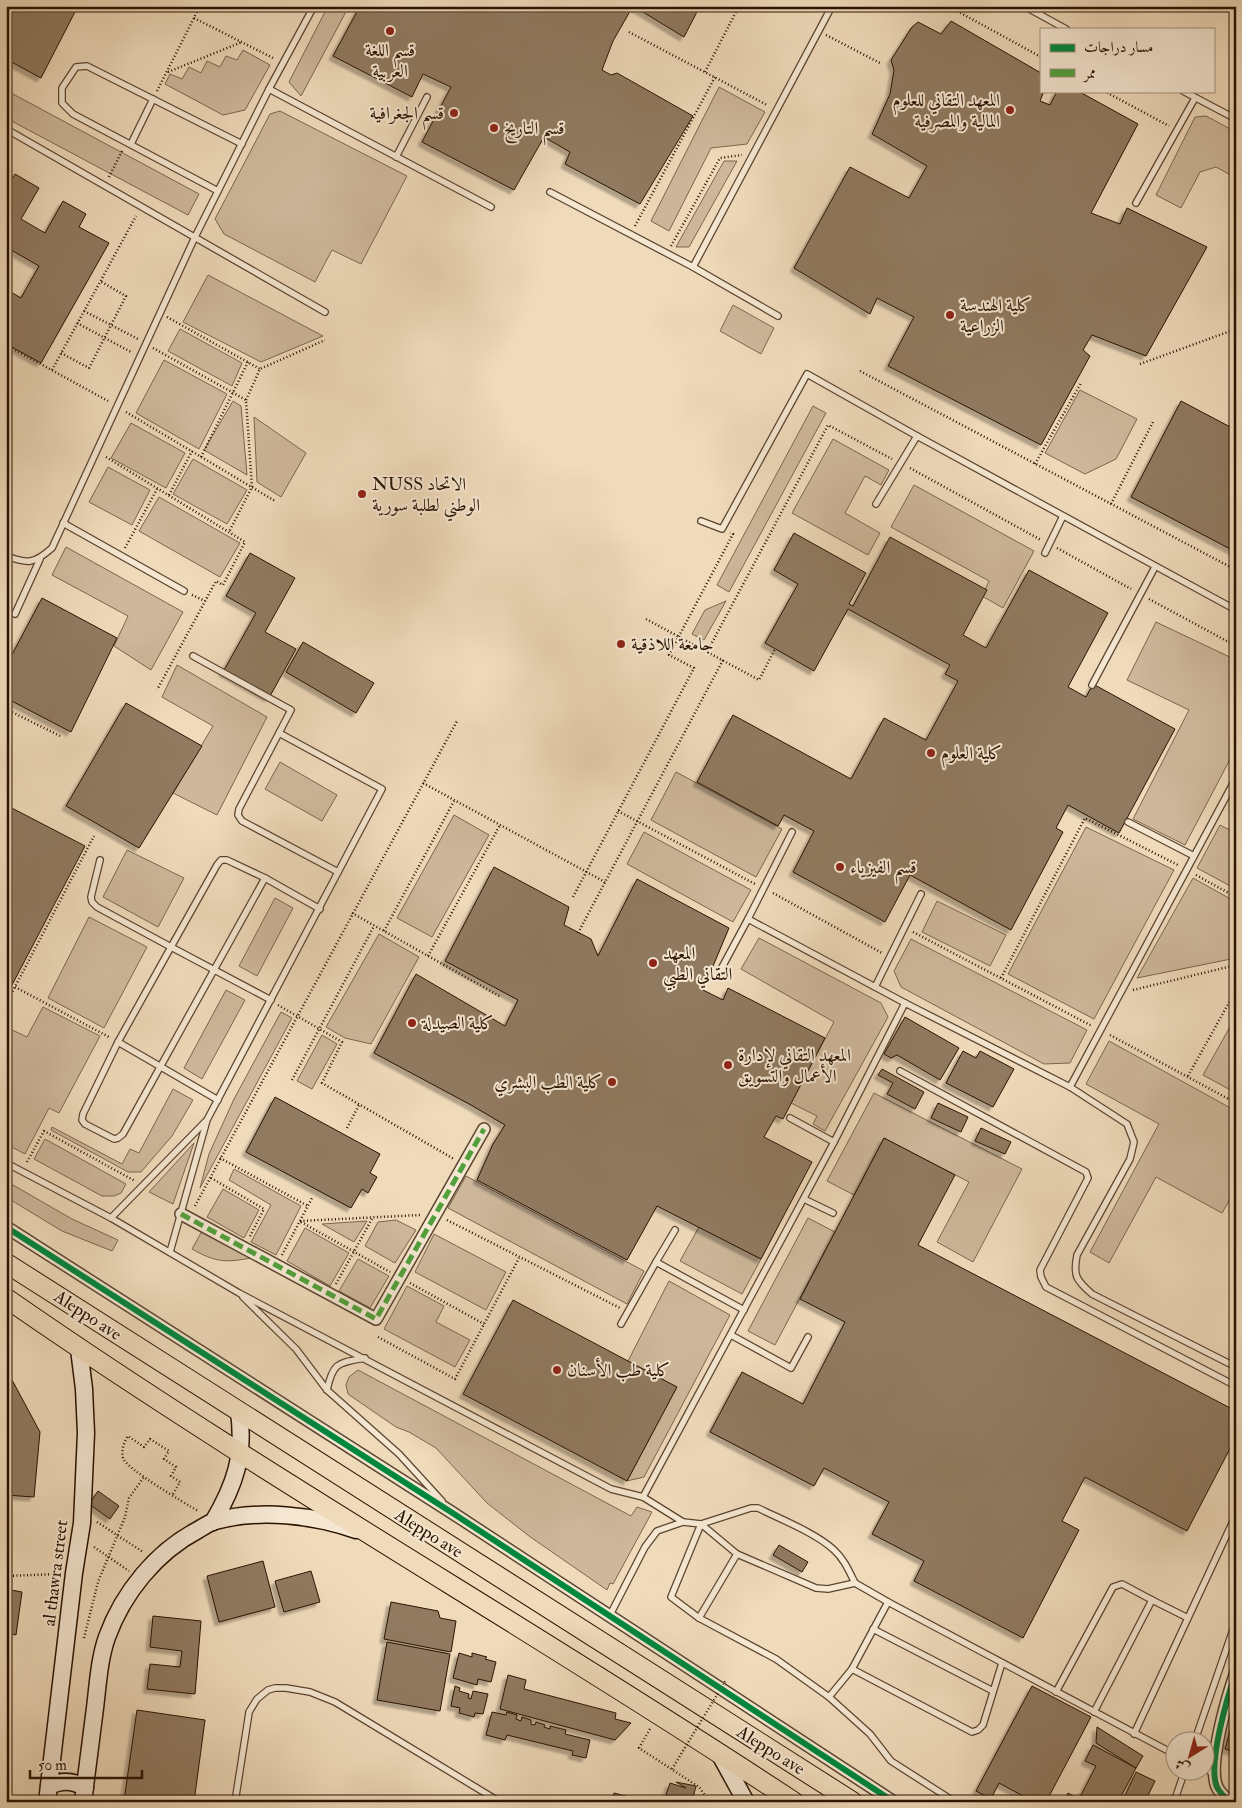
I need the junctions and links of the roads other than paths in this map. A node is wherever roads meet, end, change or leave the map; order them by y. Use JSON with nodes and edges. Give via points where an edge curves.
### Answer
{"nodes":[{"id":1,"x":314,"y":6,"type":"edge"},
{"id":2,"x":832,"y":6,"type":"edge"},
{"id":3,"x":1024,"y":6,"type":"edge"},
{"id":4,"x":1064,"y":28,"type":"edge"},
{"id":5,"x":269,"y":89,"type":"junction"},
{"id":6,"x":1185,"y":92,"type":"edge"},
{"id":7,"x":427,"y":97,"type":"dead end"},
{"id":8,"x":1195,"y":98,"type":"junction"},
{"id":9,"x":153,"y":99,"type":"junction"},
{"id":10,"x":1236,"y":119,"type":"edge"},
{"id":11,"x":6,"y":129,"type":"edge"},
{"id":12,"x":128,"y":143,"type":"junction"},
{"id":13,"x":242,"y":144,"type":"junction"},
{"id":14,"x":396,"y":157,"type":"junction"},
{"id":15,"x":218,"y":191,"type":"junction"},
{"id":16,"x":550,"y":192,"type":"dead end"},
{"id":17,"x":1136,"y":203,"type":"dead end"},
{"id":18,"x":491,"y":207,"type":"dead end"},
{"id":19,"x":195,"y":237,"type":"junction"},
{"id":20,"x":693,"y":267,"type":"junction"},
{"id":21,"x":325,"y":312,"type":"dead end"},
{"id":22,"x":778,"y":316,"type":"dead end"},
{"id":23,"x":917,"y":436,"type":"junction"},
{"id":24,"x":876,"y":504,"type":"dead end"},
{"id":25,"x":1063,"y":516,"type":"junction"},
{"id":26,"x":701,"y":521,"type":"dead end"},
{"id":27,"x":63,"y":524,"type":"junction"},
{"id":28,"x":1044,"y":553,"type":"dead end"},
{"id":29,"x":6,"y":556,"type":"edge"},
{"id":30,"x":40,"y":559,"type":"junction"},
{"id":31,"x":1154,"y":567,"type":"junction"},
{"id":32,"x":184,"y":591,"type":"road end"},
{"id":33,"x":1236,"y":610,"type":"edge"},
{"id":34,"x":15,"y":614,"type":"dead end"},
{"id":35,"x":194,"y":656,"type":"dead end"},
{"id":36,"x":1092,"y":685,"type":"dead end"},
{"id":37,"x":280,"y":733,"type":"junction"},
{"id":38,"x":1236,"y":778,"type":"edge"},
{"id":39,"x":1128,"y":822,"type":"dead end"},
{"id":40,"x":792,"y":832,"type":"dead end"},
{"id":41,"x":1194,"y":856,"type":"junction"},
{"id":42,"x":100,"y":860,"type":"dead end"},
{"id":43,"x":338,"y":872,"type":"junction"},
{"id":44,"x":265,"y":878,"type":"junction"},
{"id":45,"x":922,"y":894,"type":"dead end"},
{"id":46,"x":320,"y":908,"type":"junction"},
{"id":47,"x":748,"y":919,"type":"junction"},
{"id":48,"x":171,"y":947,"type":"junction"},
{"id":49,"x":214,"y":971,"type":"junction"},
{"id":50,"x":720,"y":971,"type":"dead end"},
{"id":51,"x":875,"y":987,"type":"junction"},
{"id":52,"x":271,"y":1000,"type":"junction"},
{"id":53,"x":905,"y":1003,"type":"junction"},
{"id":54,"x":118,"y":1042,"type":"junction"},
{"id":55,"x":160,"y":1068,"type":"junction"},
{"id":56,"x":900,"y":1071,"type":"dead end"},
{"id":57,"x":1070,"y":1087,"type":"junction"},
{"id":58,"x":218,"y":1100,"type":"junction"},
{"id":59,"x":790,"y":1118,"type":"dead end"},
{"id":60,"x":207,"y":1120,"type":"junction"},
{"id":61,"x":484,"y":1129,"type":"dead end"},
{"id":62,"x":834,"y":1142,"type":"junction"},
{"id":63,"x":6,"y":1163,"type":"edge"},
{"id":64,"x":804,"y":1199,"type":"junction"},
{"id":65,"x":834,"y":1213,"type":"dead end"},
{"id":66,"x":184,"y":1216,"type":"junction"},
{"id":67,"x":110,"y":1218,"type":"junction"},
{"id":68,"x":6,"y":1227,"type":"edge"},
{"id":69,"x":675,"y":1230,"type":"dead end"},
{"id":70,"x":170,"y":1252,"type":"junction"},
{"id":71,"x":6,"y":1262,"type":"edge"},
{"id":72,"x":656,"y":1262,"type":"junction"},
{"id":73,"x":239,"y":1293,"type":"junction"},
{"id":74,"x":6,"y":1298,"type":"edge"},
{"id":75,"x":744,"y":1310,"type":"junction"},
{"id":76,"x":621,"y":1324,"type":"dead end"},
{"id":77,"x":730,"y":1335,"type":"junction"},
{"id":78,"x":808,"y":1337,"type":"dead end"},
{"id":79,"x":79,"y":1348,"type":"junction"},
{"id":80,"x":365,"y":1358,"type":"junction"},
{"id":81,"x":1236,"y":1367,"type":"edge"},
{"id":82,"x":1236,"y":1386,"type":"edge"},
{"id":83,"x":326,"y":1390,"type":"junction"},
{"id":84,"x":239,"y":1412,"type":"junction"},
{"id":85,"x":241,"y":1452,"type":"junction"},
{"id":86,"x":643,"y":1497,"type":"junction"},
{"id":87,"x":451,"y":1512,"type":"junction"},
{"id":88,"x":1235,"y":1517,"type":"edge"},
{"id":89,"x":213,"y":1522,"type":"junction"},
{"id":90,"x":683,"y":1522,"type":"junction"},
{"id":91,"x":702,"y":1524,"type":"junction"},
{"id":92,"x":366,"y":1533,"type":"junction"},
{"id":93,"x":737,"y":1554,"type":"junction"},
{"id":94,"x":855,"y":1583,"type":"junction"},
{"id":95,"x":1152,"y":1600,"type":"junction"},
{"id":96,"x":888,"y":1602,"type":"junction"},
{"id":97,"x":610,"y":1615,"type":"junction"},
{"id":98,"x":699,"y":1618,"type":"junction"},
{"id":99,"x":1188,"y":1618,"type":"junction"},
{"id":100,"x":1236,"y":1621,"type":"edge"},
{"id":101,"x":873,"y":1629,"type":"junction"},
{"id":102,"x":1002,"y":1663,"type":"junction"},
{"id":103,"x":852,"y":1669,"type":"junction"},
{"id":104,"x":1235,"y":1674,"type":"edge"},
{"id":105,"x":993,"y":1692,"type":"junction"},
{"id":106,"x":1056,"y":1692,"type":"junction"},
{"id":107,"x":829,"y":1697,"type":"junction"},
{"id":108,"x":1094,"y":1712,"type":"junction"},
{"id":109,"x":1198,"y":1730,"type":"edge"},
{"id":110,"x":1134,"y":1734,"type":"junction"},
{"id":111,"x":1164,"y":1749,"type":"edge"},
{"id":112,"x":1214,"y":1749,"type":"edge"},
{"id":113,"x":717,"y":1751,"type":"junction"},
{"id":114,"x":1182,"y":1780,"type":"edge"},
{"id":115,"x":1214,"y":1780,"type":"edge"},
{"id":116,"x":48,"y":1794,"type":"edge"},
{"id":117,"x":84,"y":1795,"type":"edge"},
{"id":118,"x":235,"y":1802,"type":"edge"},
{"id":119,"x":500,"y":1802,"type":"edge"},
{"id":120,"x":746,"y":1802,"type":"edge"},
{"id":121,"x":794,"y":1802,"type":"edge"},
{"id":122,"x":852,"y":1802,"type":"edge"},
{"id":123,"x":894,"y":1802,"type":"edge"},
{"id":124,"x":955,"y":1802,"type":"edge"},
{"id":125,"x":1174,"y":1802,"type":"edge"},
{"id":126,"x":1229,"y":1802,"type":"edge"}],
"edges":[{"from":1,"to":5,"type":"lane"},
{"from":2,"to":20,"type":"lane"},
{"from":3,"to":4,"type":"lane"},
{"from":5,"to":13,"type":"lane"},
{"from":5,"to":14,"type":"lane"},
{"from":6,"to":8,"type":"lane"},
{"from":7,"to":14,"type":"lane"},
{"from":8,"to":10,"type":"lane"},
{"from":8,"to":17,"type":"lane"},
{"from":9,"to":12,"type":"lane"},
{"from":9,"to":12,"type":"lane","via":[[87,66],[76,67],[62,88],[62,103],[73,114]]},
{"from":9,"to":13,"type":"lane"},
{"from":11,"to":19,"type":"lane"},
{"from":12,"to":15,"type":"lane"},
{"from":13,"to":15,"type":"lane"},
{"from":14,"to":18,"type":"lane"},
{"from":15,"to":19,"type":"lane"},
{"from":16,"to":20,"type":"lane"},
{"from":19,"to":21,"type":"lane"},
{"from":19,"to":27,"type":"lane"},
{"from":20,"to":22,"type":"lane"},
{"from":23,"to":24,"type":"lane"},
{"from":23,"to":25,"type":"lane"},
{"from":23,"to":26,"type":"lane","via":[[807,374],[722,529]]},
{"from":25,"to":28,"type":"lane"},
{"from":25,"to":31,"type":"lane"},
{"from":27,"to":30,"type":"lane","via":[[52,548]]},
{"from":27,"to":32,"type":"lane"},
{"from":29,"to":30,"type":"lane","via":[[24,563]]},
{"from":30,"to":34,"type":"lane"},
{"from":31,"to":33,"type":"lane"},
{"from":31,"to":36,"type":"lane"},
{"from":35,"to":37,"type":"lane","via":[[291,710]]},
{"from":37,"to":43,"type":"lane","via":[[238,815]]},
{"from":37,"to":43,"type":"lane","via":[[382,789]]},
{"from":38,"to":41,"type":"lane"},
{"from":39,"to":41,"type":"lane"},
{"from":40,"to":47,"type":"lane"},
{"from":41,"to":57,"type":"lane"},
{"from":42,"to":48,"type":"lane","via":[[92,902]]},
{"from":43,"to":46,"type":"lane"},
{"from":44,"to":46,"type":"lane"},
{"from":44,"to":48,"type":"lane","via":[[221,860]]},
{"from":44,"to":49,"type":"lane"},
{"from":45,"to":51,"type":"lane"},
{"from":46,"to":52,"type":"lane"},
{"from":47,"to":50,"type":"lane"},
{"from":47,"to":51,"type":"lane"},
{"from":48,"to":49,"type":"lane"},
{"from":48,"to":54,"type":"lane"},
{"from":49,"to":52,"type":"lane"},
{"from":49,"to":55,"type":"lane"},
{"from":51,"to":53,"type":"lane"},
{"from":52,"to":58,"type":"lane"},
{"from":53,"to":57,"type":"lane"},
{"from":53,"to":62,"type":"lane"},
{"from":54,"to":55,"type":"lane"},
{"from":54,"to":55,"type":"lane","via":[[83,1114],[85,1124],[118,1138]]},
{"from":55,"to":58,"type":"lane"},
{"from":56,"to":82,"type":"lane","via":[[1086,1172],[1088,1178],[1040,1270],[1046,1287]]},
{"from":57,"to":81,"type":"lane","via":[[1127,1124],[1134,1142],[1130,1159],[1078,1255],[1075,1267],[1079,1282],[1092,1294]]},
{"from":58,"to":60,"type":"lane"},
{"from":59,"to":62,"type":"lane"},
{"from":60,"to":66,"type":"lane"},
{"from":60,"to":67,"type":"lane"},
{"from":61,"to":66,"type":"street","via":[[376,1319]]},
{"from":62,"to":64,"type":"lane"},
{"from":63,"to":67,"type":"lane"},
{"from":64,"to":65,"type":"lane"},
{"from":64,"to":75,"type":"lane"},
{"from":66,"to":70,"type":"lane"},
{"from":67,"to":70,"type":"lane"},
{"from":68,"to":87,"type":"street"},
{"from":69,"to":72,"type":"lane"},
{"from":70,"to":73,"type":"lane"},
{"from":71,"to":84,"type":"main road","name":"Aleppo ave"},
{"from":72,"to":75,"type":"lane"},
{"from":72,"to":76,"type":"lane"},
{"from":73,"to":80,"type":"lane"},
{"from":73,"to":83,"type":"lane","via":[[296,1349]]},
{"from":74,"to":79,"type":"main road","name":"Aleppo ave"},
{"from":75,"to":77,"type":"lane"},
{"from":77,"to":78,"type":"lane","via":[[791,1368]]},
{"from":77,"to":86,"type":"lane"},
{"from":79,"to":85,"type":"main road","name":"Aleppo ave"},
{"from":79,"to":116,"type":"main road","name":"al thawra street","via":[[86,1433],[83,1512]]},
{"from":80,"to":83,"type":"lane","via":[[341,1362],[330,1375]]},
{"from":80,"to":86,"type":"lane","via":[[611,1489]]},
{"from":83,"to":87,"type":"lane","via":[[399,1454]]},
{"from":84,"to":85,"type":"main road"},
{"from":84,"to":122,"type":"main road","name":"Aleppo ave"},
{"from":85,"to":89,"type":"main road","via":[[231,1488]]},
{"from":85,"to":92,"type":"main road","name":"Aleppo ave"},
{"from":86,"to":90,"type":"lane"},
{"from":87,"to":97,"type":"street"},
{"from":88,"to":99,"type":"lane"},
{"from":89,"to":92,"type":"main road","via":[[257,1516],[302,1517]]},
{"from":89,"to":117,"type":"main road","via":[[190,1534],[156,1561],[118,1612],[100,1663]]},
{"from":90,"to":91,"type":"lane"},
{"from":90,"to":97,"type":"lane","via":[[657,1531],[645,1547]]},
{"from":91,"to":93,"type":"lane"},
{"from":91,"to":94,"type":"lane","via":[[758,1508],[824,1541],[845,1563]]},
{"from":91,"to":98,"type":"lane","via":[[671,1597]]},
{"from":92,"to":113,"type":"main road","name":"Aleppo ave"},
{"from":93,"to":94,"type":"lane","via":[[816,1588],[828,1589]]},
{"from":93,"to":98,"type":"lane"},
{"from":94,"to":96,"type":"lane"},
{"from":95,"to":99,"type":"lane"},
{"from":95,"to":106,"type":"lane","via":[[1122,1584],[1113,1587]]},
{"from":95,"to":108,"type":"lane"},
{"from":96,"to":101,"type":"lane"},
{"from":96,"to":102,"type":"lane"},
{"from":97,"to":123,"type":"street"},
{"from":98,"to":107,"type":"lane","via":[[776,1659]]},
{"from":99,"to":110,"type":"lane"},
{"from":100,"to":109,"type":"lane"},
{"from":101,"to":103,"type":"lane"},
{"from":101,"to":105,"type":"lane"},
{"from":102,"to":105,"type":"lane"},
{"from":102,"to":106,"type":"lane"},
{"from":103,"to":105,"type":"lane","via":[[972,1732],[983,1725]]},
{"from":103,"to":107,"type":"lane"},
{"from":104,"to":112,"type":"street"},
{"from":106,"to":108,"type":"lane"},
{"from":107,"to":124,"type":"lane","via":[[870,1734],[891,1761]]},
{"from":108,"to":110,"type":"lane"},
{"from":110,"to":111,"type":"lane"},
{"from":113,"to":120,"type":"main road"},
{"from":113,"to":121,"type":"main road","name":"Aleppo ave"},
{"from":114,"to":125,"type":"lane"},
{"from":115,"to":126,"type":"street"},
{"from":116,"to":117,"type":"main road","via":[[61,1781],[67,1781],[80,1785]]},
{"from":118,"to":119,"type":"lane","via":[[250,1712],[257,1699],[275,1688],[304,1691],[335,1702]]}]}
